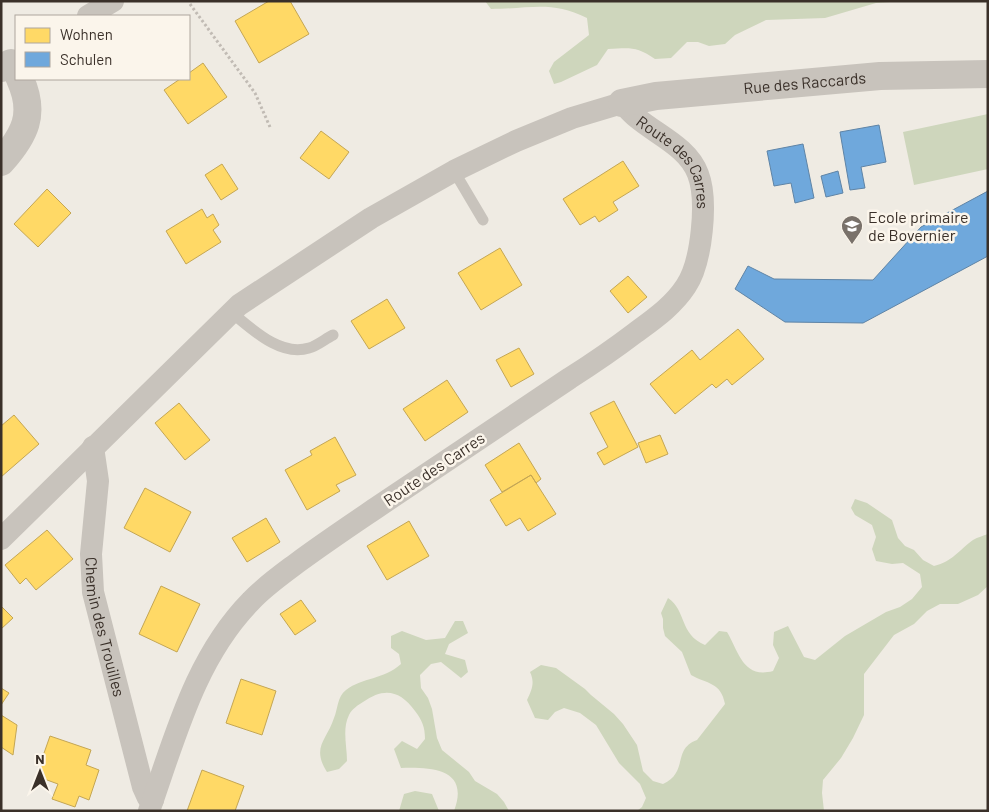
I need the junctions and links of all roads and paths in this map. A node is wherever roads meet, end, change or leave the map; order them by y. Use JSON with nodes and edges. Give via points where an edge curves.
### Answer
{"nodes":[{"id":1,"x":113,"y":1,"type":"edge"},
{"id":2,"x":190,"y":4,"type":"dead end"},
{"id":3,"x":90,"y":15,"type":"edge"},
{"id":4,"x":988,"y":74,"type":"edge"},
{"id":5,"x":18,"y":80,"type":"edge"},
{"id":6,"x":622,"y":103,"type":"junction"},
{"id":7,"x":1,"y":124,"type":"edge"},
{"id":8,"x":270,"y":127,"type":"dead end"},
{"id":9,"x":2,"y":161,"type":"edge"},
{"id":10,"x":454,"y":171,"type":"junction"},
{"id":11,"x":483,"y":220,"type":"dead end"},
{"id":12,"x":231,"y":312,"type":"junction"},
{"id":13,"x":333,"y":335,"type":"dead end"},
{"id":14,"x":93,"y":447,"type":"junction"},
{"id":15,"x":1,"y":539,"type":"edge"},
{"id":16,"x":151,"y":805,"type":"edge"}],
"edges":[{"from":1,"to":3,"type":"street"},
{"from":2,"to":8,"type":"path","via":[[255,93]]},
{"from":4,"to":6,"type":"street","name":"Rue des Raccards","via":[[880,76],[664,96]]},
{"from":5,"to":9,"type":"street","via":[[27,99],[26,123]]},
{"from":6,"to":10,"type":"street","name":"Route des Carres","via":[[516,140]]},
{"from":6,"to":16,"type":"street","name":"Route des Carres","via":[[691,160],[698,173],[702,189],[702,230],[698,256],[688,284],[668,308],[610,351],[337,534],[251,601],[213,650],[198,677]]},
{"from":7,"to":9,"type":"street","via":[[4,133]]},
{"from":10,"to":11,"type":"lane"},
{"from":10,"to":12,"type":"street","name":"Route des Carres","via":[[371,218]]},
{"from":12,"to":13,"type":"lane","via":[[259,335],[296,350],[311,348]]},
{"from":12,"to":14,"type":"street","name":"Route des Carres"},
{"from":14,"to":15,"type":"street","name":"Route des Carres"},
{"from":14,"to":16,"type":"street","name":"Chemin des Trouilles","via":[[98,481],[91,554],[94,592],[143,787]]}]}
